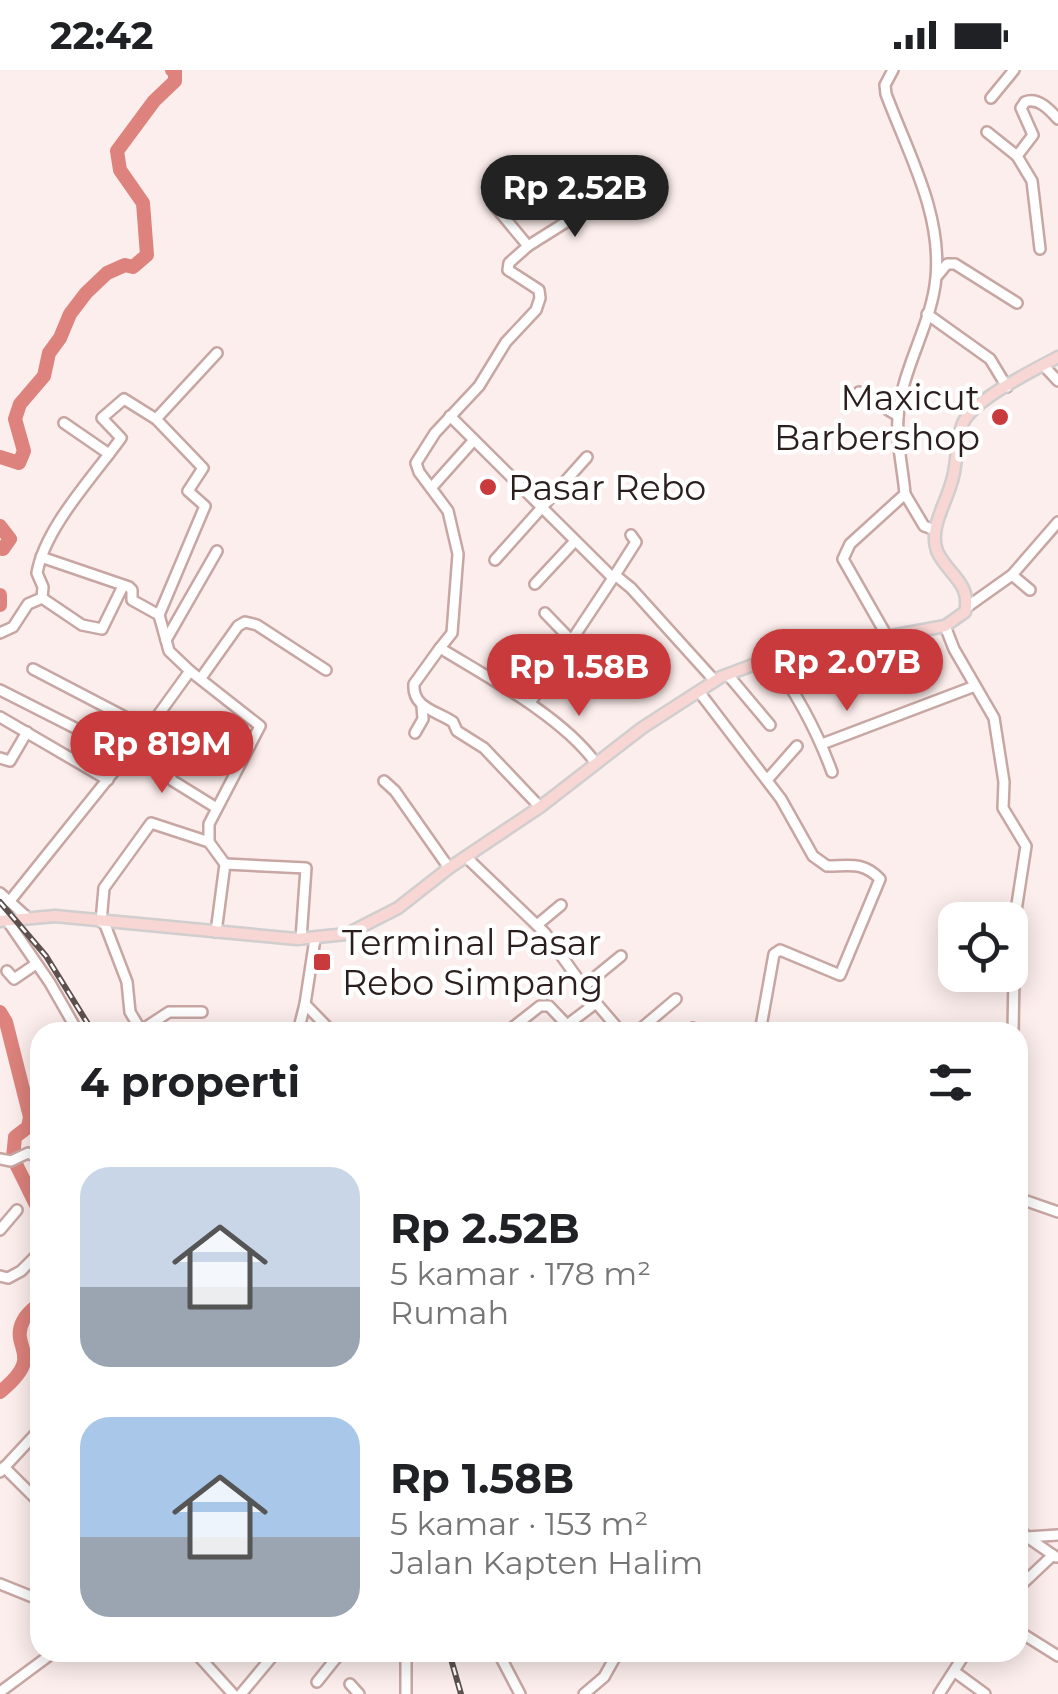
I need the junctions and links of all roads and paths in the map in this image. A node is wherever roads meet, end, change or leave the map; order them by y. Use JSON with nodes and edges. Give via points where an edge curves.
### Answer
{"nodes":[{"id":1,"x":893,"y":70,"type":"edge"},
{"id":2,"x":1014,"y":70,"type":"edge"},
{"id":3,"x":991,"y":98,"type":"dead end"},
{"id":4,"x":1058,"y":119,"type":"edge"},
{"id":5,"x":987,"y":132,"type":"dead end"},
{"id":6,"x":1017,"y":156,"type":"junction"},
{"id":7,"x":505,"y":188,"type":"dead end"},
{"id":8,"x":598,"y":202,"type":"dead end"},
{"id":9,"x":528,"y":246,"type":"junction"},
{"id":10,"x":1040,"y":249,"type":"dead end"},
{"id":11,"x":936,"y":277,"type":"junction"},
{"id":12,"x":1016,"y":303,"type":"dead end"},
{"id":13,"x":927,"y":314,"type":"junction"},
{"id":14,"x":217,"y":353,"type":"dead end"},
{"id":15,"x":1058,"y":357,"type":"edge"},
{"id":16,"x":1043,"y":365,"type":"junction"},
{"id":17,"x":1058,"y":381,"type":"edge"},
{"id":18,"x":1007,"y":386,"type":"junction"},
{"id":19,"x":859,"y":392,"type":"dead end"},
{"id":20,"x":450,"y":416,"type":"junction"},
{"id":21,"x":898,"y":416,"type":"junction"},
{"id":22,"x":156,"y":419,"type":"junction"},
{"id":23,"x":64,"y":422,"type":"dead end"},
{"id":24,"x":474,"y":440,"type":"junction"},
{"id":25,"x":110,"y":454,"type":"junction"},
{"id":26,"x":587,"y":457,"type":"dead end"},
{"id":27,"x":432,"y":487,"type":"junction"},
{"id":28,"x":905,"y":494,"type":"junction"},
{"id":29,"x":542,"y":508,"type":"junction"},
{"id":30,"x":1058,"y":522,"type":"edge"},
{"id":31,"x":935,"y":530,"type":"junction"},
{"id":32,"x":631,"y":535,"type":"dead end"},
{"id":33,"x":575,"y":541,"type":"junction"},
{"id":34,"x":217,"y":552,"type":"dead end"},
{"id":35,"x":41,"y":557,"type":"junction"},
{"id":36,"x":495,"y":560,"type":"dead end"},
{"id":37,"x":1012,"y":574,"type":"junction"},
{"id":38,"x":614,"y":576,"type":"junction"},
{"id":39,"x":535,"y":584,"type":"dead end"},
{"id":40,"x":123,"y":586,"type":"junction"},
{"id":41,"x":1030,"y":590,"type":"dead end"},
{"id":42,"x":42,"y":598,"type":"junction"},
{"id":43,"x":967,"y":608,"type":"junction"},
{"id":44,"x":546,"y":613,"type":"dead end"},
{"id":45,"x":159,"y":614,"type":"junction"},
{"id":46,"x":945,"y":626,"type":"junction"},
{"id":47,"x":0,"y":634,"type":"edge"},
{"id":48,"x":888,"y":638,"type":"junction"},
{"id":49,"x":166,"y":640,"type":"junction"},
{"id":50,"x":572,"y":641,"type":"junction"},
{"id":51,"x":440,"y":648,"type":"junction"},
{"id":52,"x":772,"y":658,"type":"junction"},
{"id":53,"x":33,"y":669,"type":"dead end"},
{"id":54,"x":190,"y":670,"type":"junction"},
{"id":55,"x":326,"y":670,"type":"dead end"},
{"id":56,"x":728,"y":675,"type":"junction"},
{"id":57,"x":201,"y":678,"type":"junction"},
{"id":58,"x":714,"y":681,"type":"junction"},
{"id":59,"x":975,"y":686,"type":"junction"},
{"id":60,"x":0,"y":690,"type":"edge"},
{"id":61,"x":700,"y":692,"type":"junction"},
{"id":62,"x":530,"y":703,"type":"junction"},
{"id":63,"x":422,"y":706,"type":"junction"},
{"id":64,"x":0,"y":717,"type":"edge"},
{"id":65,"x":770,"y":725,"type":"dead end"},
{"id":66,"x":148,"y":729,"type":"junction"},
{"id":67,"x":27,"y":732,"type":"junction"},
{"id":68,"x":416,"y":733,"type":"dead end"},
{"id":69,"x":822,"y":744,"type":"junction"},
{"id":70,"x":136,"y":745,"type":"junction"},
{"id":71,"x":798,"y":746,"type":"dead end"},
{"id":72,"x":0,"y":758,"type":"edge"},
{"id":73,"x":124,"y":758,"type":"junction"},
{"id":74,"x":595,"y":762,"type":"junction"},
{"id":75,"x":832,"y":772,"type":"dead end"},
{"id":76,"x":108,"y":780,"type":"junction"},
{"id":77,"x":767,"y":780,"type":"junction"},
{"id":78,"x":384,"y":781,"type":"dead end"},
{"id":79,"x":216,"y":807,"type":"junction"},
{"id":80,"x":540,"y":807,"type":"junction"},
{"id":81,"x":210,"y":842,"type":"junction"},
{"id":82,"x":466,"y":858,"type":"junction"},
{"id":83,"x":224,"y":864,"type":"junction"},
{"id":84,"x":449,"y":868,"type":"junction"},
{"id":85,"x":0,"y":893,"type":"edge"},
{"id":86,"x":4,"y":906,"type":"edge"},
{"id":87,"x":561,"y":906,"type":"dead end"},
{"id":88,"x":28,"y":918,"type":"junction"},
{"id":89,"x":4,"y":920,"type":"edge"},
{"id":90,"x":103,"y":922,"type":"junction"},
{"id":91,"x":537,"y":925,"type":"junction"},
{"id":92,"x":216,"y":932,"type":"junction"},
{"id":93,"x":301,"y":939,"type":"junction"},
{"id":94,"x":315,"y":939,"type":"junction"},
{"id":95,"x":621,"y":956,"type":"dead end"},
{"id":96,"x":36,"y":964,"type":"junction"},
{"id":97,"x":7,"y":971,"type":"dead end"},
{"id":98,"x":583,"y":987,"type":"junction"},
{"id":99,"x":676,"y":999,"type":"dead end"},
{"id":100,"x":596,"y":1003,"type":"junction"},
{"id":101,"x":305,"y":1004,"type":"junction"},
{"id":102,"x":202,"y":1012,"type":"dead end"},
{"id":103,"x":72,"y":1022,"type":"edge"},
{"id":104,"x":136,"y":1022,"type":"edge"},
{"id":105,"x":156,"y":1022,"type":"edge"},
{"id":106,"x":300,"y":1022,"type":"edge"},
{"id":107,"x":320,"y":1022,"type":"edge"},
{"id":108,"x":520,"y":1022,"type":"edge"},
{"id":109,"x":564,"y":1022,"type":"edge"},
{"id":110,"x":571,"y":1022,"type":"edge"},
{"id":111,"x":612,"y":1022,"type":"edge"},
{"id":112,"x":649,"y":1022,"type":"edge"},
{"id":113,"x":762,"y":1022,"type":"edge"},
{"id":114,"x":1012,"y":1022,"type":"edge"},
{"id":115,"x":1028,"y":1202,"type":"edge"},
{"id":116,"x":17,"y":1210,"type":"dead end"},
{"id":117,"x":1058,"y":1212,"type":"edge"},
{"id":118,"x":0,"y":1230,"type":"edge"},
{"id":119,"x":30,"y":1263,"type":"edge"},
{"id":120,"x":0,"y":1276,"type":"edge"},
{"id":121,"x":30,"y":1440,"type":"edge"},
{"id":122,"x":2,"y":1470,"type":"edge"},
{"id":123,"x":30,"y":1494,"type":"edge"},
{"id":124,"x":1058,"y":1535,"type":"edge"},
{"id":125,"x":1028,"y":1538,"type":"edge"},
{"id":126,"x":1028,"y":1541,"type":"edge"},
{"id":127,"x":1056,"y":1557,"type":"edge"},
{"id":128,"x":1028,"y":1580,"type":"edge"},
{"id":129,"x":0,"y":1584,"type":"edge"},
{"id":130,"x":30,"y":1596,"type":"edge"},
{"id":131,"x":1028,"y":1636,"type":"edge"},
{"id":132,"x":1058,"y":1656,"type":"edge"},
{"id":133,"x":40,"y":1662,"type":"edge"},
{"id":134,"x":205,"y":1662,"type":"edge"},
{"id":135,"x":268,"y":1662,"type":"edge"},
{"id":136,"x":334,"y":1662,"type":"edge"},
{"id":137,"x":406,"y":1662,"type":"edge"},
{"id":138,"x":503,"y":1662,"type":"edge"},
{"id":139,"x":612,"y":1662,"type":"edge"},
{"id":140,"x":960,"y":1662,"type":"edge"},
{"id":141,"x":955,"y":1672,"type":"junction"},
{"id":142,"x":318,"y":1682,"type":"dead end"},
{"id":143,"x":350,"y":1684,"type":"dead end"},
{"id":144,"x":250,"y":1685,"type":"junction"},
{"id":145,"x":0,"y":1692,"type":"edge"},
{"id":146,"x":233,"y":1694,"type":"edge"},
{"id":147,"x":241,"y":1694,"type":"edge"},
{"id":148,"x":258,"y":1694,"type":"edge"},
{"id":149,"x":359,"y":1694,"type":"edge"},
{"id":150,"x":406,"y":1694,"type":"edge"},
{"id":151,"x":520,"y":1694,"type":"edge"},
{"id":152,"x":584,"y":1694,"type":"edge"},
{"id":153,"x":940,"y":1694,"type":"edge"},
{"id":154,"x":985,"y":1694,"type":"edge"}],
"edges":[{"from":1,"to":11,"type":"street","via":[[886,94],[922,182]]},
{"from":2,"to":3,"type":"street"},
{"from":4,"to":6,"type":"street","via":[[1042,104],[1024,102],[1034,135]]},
{"from":5,"to":6,"type":"street"},
{"from":6,"to":10,"type":"street","via":[[1032,181]]},
{"from":7,"to":9,"type":"street","via":[[494,205]]},
{"from":8,"to":9,"type":"street"},
{"from":9,"to":20,"type":"street","via":[[507,267],[539,290],[538,304]]},
{"from":11,"to":12,"type":"street","via":[[955,264]]},
{"from":11,"to":13,"type":"street"},
{"from":13,"to":18,"type":"street","via":[[990,359]]},
{"from":13,"to":21,"type":"street"},
{"from":14,"to":22,"type":"street"},
{"from":15,"to":16,"type":"main road"},
{"from":16,"to":17,"type":"street"},
{"from":16,"to":18,"type":"main road"},
{"from":18,"to":31,"type":"main road","via":[[972,410],[962,426]]},
{"from":19,"to":21,"type":"street"},
{"from":20,"to":24,"type":"street"},
{"from":20,"to":27,"type":"street","via":[[416,463]]},
{"from":21,"to":28,"type":"street"},
{"from":22,"to":25,"type":"street","via":[[122,399],[102,418],[121,436]]},
{"from":22,"to":45,"type":"street","via":[[203,468],[188,492],[205,504]]},
{"from":23,"to":25,"type":"street"},
{"from":24,"to":27,"type":"street"},
{"from":24,"to":29,"type":"street"},
{"from":25,"to":35,"type":"street"},
{"from":26,"to":29,"type":"street"},
{"from":27,"to":51,"type":"street","via":[[448,511],[458,554],[452,633]]},
{"from":28,"to":31,"type":"street","via":[[924,526]]},
{"from":28,"to":48,"type":"street","via":[[850,544],[844,559]]},
{"from":29,"to":33,"type":"street"},
{"from":29,"to":36,"type":"street"},
{"from":30,"to":37,"type":"street"},
{"from":31,"to":43,"type":"main road","via":[[938,553],[963,586]]},
{"from":32,"to":38,"type":"street","via":[[636,542]]},
{"from":33,"to":38,"type":"street"},
{"from":33,"to":39,"type":"street"},
{"from":34,"to":49,"type":"street"},
{"from":35,"to":40,"type":"street"},
{"from":35,"to":42,"type":"street"},
{"from":37,"to":41,"type":"street"},
{"from":37,"to":43,"type":"street"},
{"from":38,"to":50,"type":"street"},
{"from":38,"to":58,"type":"street"},
{"from":40,"to":42,"type":"street","via":[[102,629]]},
{"from":40,"to":45,"type":"street","via":[[132,590],[132,600]]},
{"from":42,"to":47,"type":"street"},
{"from":43,"to":46,"type":"main road"},
{"from":44,"to":50,"type":"street"},
{"from":45,"to":49,"type":"street"},
{"from":46,"to":48,"type":"main road"},
{"from":46,"to":59,"type":"street"},
{"from":48,"to":52,"type":"main road"},
{"from":49,"to":54,"type":"street"},
{"from":50,"to":62,"type":"street"},
{"from":51,"to":62,"type":"street"},
{"from":51,"to":63,"type":"street","via":[[414,684]]},
{"from":52,"to":56,"type":"main road"},
{"from":52,"to":69,"type":"street"},
{"from":53,"to":66,"type":"street"},
{"from":54,"to":57,"type":"street"},
{"from":54,"to":66,"type":"street"},
{"from":55,"to":57,"type":"street","via":[[245,622]]},
{"from":56,"to":58,"type":"main road"},
{"from":56,"to":65,"type":"street"},
{"from":57,"to":79,"type":"street","via":[[260,726]]},
{"from":58,"to":61,"type":"main road"},
{"from":59,"to":69,"type":"street"},
{"from":59,"to":114,"type":"street","via":[[994,718],[1003,808],[1026,846],[1014,917]]},
{"from":60,"to":73,"type":"street"},
{"from":61,"to":74,"type":"main road"},
{"from":61,"to":77,"type":"street"},
{"from":62,"to":74,"type":"street"},
{"from":63,"to":68,"type":"street"},
{"from":63,"to":80,"type":"street","via":[[454,722]]},
{"from":64,"to":67,"type":"street"},
{"from":66,"to":70,"type":"street"},
{"from":67,"to":72,"type":"street","via":[[10,761]]},
{"from":67,"to":76,"type":"street"},
{"from":69,"to":75,"type":"street"},
{"from":70,"to":73,"type":"street"},
{"from":70,"to":79,"type":"street","via":[[174,781]]},
{"from":71,"to":77,"type":"street"},
{"from":73,"to":76,"type":"street"},
{"from":74,"to":80,"type":"main road"},
{"from":76,"to":86,"type":"street"},
{"from":77,"to":113,"type":"street","via":[[815,858],[827,866],[866,867],[880,883],[840,975],[780,950],[774,954]]},
{"from":78,"to":84,"type":"street"},
{"from":79,"to":81,"type":"street"},
{"from":80,"to":82,"type":"main road"},
{"from":81,"to":83,"type":"street"},
{"from":81,"to":90,"type":"street","via":[[151,823],[104,888]]},
{"from":82,"to":84,"type":"main road"},
{"from":82,"to":91,"type":"street"},
{"from":83,"to":92,"type":"street"},
{"from":83,"to":93,"type":"street","via":[[305,867]]},
{"from":84,"to":94,"type":"main road","via":[[367,926]]},
{"from":85,"to":86,"type":"street"},
{"from":86,"to":88,"type":"street"},
{"from":86,"to":89,"type":"street"},
{"from":87,"to":91,"type":"street"},
{"from":88,"to":89,"type":"main road"},
{"from":88,"to":90,"type":"main road"},
{"from":89,"to":96,"type":"street"},
{"from":90,"to":92,"type":"main road"},
{"from":90,"to":104,"type":"street"},
{"from":91,"to":98,"type":"street"},
{"from":92,"to":93,"type":"main road"},
{"from":93,"to":94,"type":"main road"},
{"from":94,"to":101,"type":"street"},
{"from":95,"to":98,"type":"street"},
{"from":96,"to":97,"type":"street","via":[[14,978]]},
{"from":96,"to":103,"type":"street"},
{"from":98,"to":100,"type":"street"},
{"from":99,"to":112,"type":"street"},
{"from":100,"to":110,"type":"street"},
{"from":100,"to":111,"type":"street"},
{"from":101,"to":106,"type":"street"},
{"from":101,"to":107,"type":"street"},
{"from":102,"to":105,"type":"street","via":[[170,1012]]},
{"from":108,"to":109,"type":"street","via":[[540,1006]]},
{"from":115,"to":117,"type":"street"},
{"from":116,"to":118,"type":"street"},
{"from":119,"to":120,"type":"street","via":[[8,1278]]},
{"from":121,"to":122,"type":"street"},
{"from":122,"to":123,"type":"street"},
{"from":124,"to":125,"type":"street"},
{"from":126,"to":127,"type":"street"},
{"from":127,"to":128,"type":"street"},
{"from":129,"to":130,"type":"street"},
{"from":131,"to":132,"type":"street"},
{"from":133,"to":145,"type":"street"},
{"from":134,"to":146,"type":"street"},
{"from":135,"to":144,"type":"street"},
{"from":136,"to":142,"type":"street"},
{"from":137,"to":150,"type":"street"},
{"from":138,"to":151,"type":"street"},
{"from":139,"to":152,"type":"street"},
{"from":140,"to":141,"type":"street"},
{"from":141,"to":153,"type":"street"},
{"from":141,"to":154,"type":"street"},
{"from":143,"to":149,"type":"street"},
{"from":144,"to":147,"type":"street"},
{"from":144,"to":148,"type":"street"}]}
